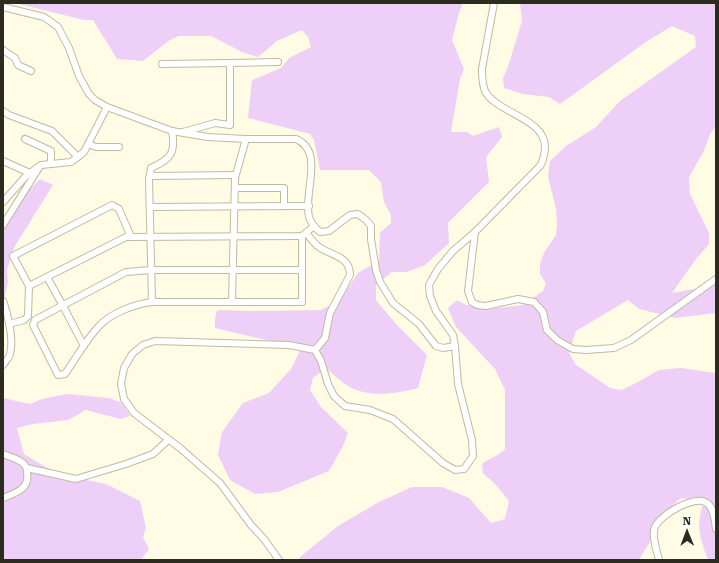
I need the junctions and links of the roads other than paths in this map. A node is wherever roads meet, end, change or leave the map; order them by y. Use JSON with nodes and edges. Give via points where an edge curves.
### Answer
{"nodes":[{"id":1,"x":494,"y":3,"type":"edge"},
{"id":2,"x":3,"y":8,"type":"edge"},
{"id":3,"x":3,"y":50,"type":"edge"},
{"id":4,"x":278,"y":62,"type":"dead end"},
{"id":5,"x":230,"y":63,"type":"junction"},
{"id":6,"x":162,"y":64,"type":"dead end"},
{"id":7,"x":30,"y":71,"type":"dead end"},
{"id":8,"x":107,"y":107,"type":"junction"},
{"id":9,"x":3,"y":111,"type":"edge"},
{"id":10,"x":172,"y":131,"type":"junction"},
{"id":11,"x":179,"y":132,"type":"junction"},
{"id":12,"x":25,"y":139,"type":"dead end"},
{"id":13,"x":246,"y":139,"type":"junction"},
{"id":14,"x":88,"y":144,"type":"junction"},
{"id":15,"x":119,"y":147,"type":"dead end"},
{"id":16,"x":78,"y":157,"type":"junction"},
{"id":17,"x":3,"y":161,"type":"edge"},
{"id":18,"x":51,"y":164,"type":"junction"},
{"id":19,"x":41,"y":165,"type":"junction"},
{"id":20,"x":30,"y":173,"type":"junction"},
{"id":21,"x":235,"y":175,"type":"junction"},
{"id":22,"x":150,"y":176,"type":"junction"},
{"id":23,"x":235,"y":188,"type":"junction"},
{"id":24,"x":3,"y":202,"type":"edge"},
{"id":25,"x":234,"y":206,"type":"junction"},
{"id":26,"x":284,"y":206,"type":"junction"},
{"id":27,"x":309,"y":206,"type":"junction"},
{"id":28,"x":150,"y":207,"type":"junction"},
{"id":29,"x":3,"y":225,"type":"edge"},
{"id":30,"x":314,"y":226,"type":"junction"},
{"id":31,"x":475,"y":232,"type":"junction"},
{"id":32,"x":304,"y":234,"type":"junction"},
{"id":33,"x":233,"y":236,"type":"junction"},
{"id":34,"x":131,"y":237,"type":"junction"},
{"id":35,"x":150,"y":237,"type":"junction"},
{"id":36,"x":151,"y":270,"type":"junction"},
{"id":37,"x":232,"y":270,"type":"junction"},
{"id":38,"x":302,"y":270,"type":"junction"},
{"id":39,"x":47,"y":277,"type":"junction"},
{"id":40,"x":716,"y":279,"type":"edge"},
{"id":41,"x":29,"y":286,"type":"junction"},
{"id":42,"x":3,"y":300,"type":"edge"},
{"id":43,"x":152,"y":302,"type":"junction"},
{"id":44,"x":232,"y":302,"type":"junction"},
{"id":45,"x":63,"y":306,"type":"junction"},
{"id":46,"x":9,"y":324,"type":"junction"},
{"id":47,"x":84,"y":346,"type":"junction"},
{"id":48,"x":455,"y":346,"type":"junction"},
{"id":49,"x":315,"y":350,"type":"junction"},
{"id":50,"x":3,"y":365,"type":"edge"},
{"id":51,"x":168,"y":440,"type":"junction"},
{"id":52,"x":3,"y":454,"type":"edge"},
{"id":53,"x":27,"y":468,"type":"junction"},
{"id":54,"x":3,"y":498,"type":"edge"},
{"id":55,"x":716,"y":529,"type":"edge"},
{"id":56,"x":279,"y":560,"type":"edge"},
{"id":57,"x":659,"y":560,"type":"edge"}],
"edges":[{"from":1,"to":31,"type":"street","via":[[482,69],[486,92],[494,103],[541,132],[545,143],[544,157],[540,166]]},
{"from":2,"to":8,"type":"street","via":[[44,18],[58,27],[89,94]]},
{"from":3,"to":7,"type":"street","via":[[15,58],[18,65]]},
{"from":4,"to":5,"type":"street"},
{"from":5,"to":6,"type":"street"},
{"from":5,"to":11,"type":"street","via":[[230,125],[215,123]]},
{"from":8,"to":10,"type":"street"},
{"from":8,"to":14,"type":"street"},
{"from":9,"to":16,"type":"street","via":[[52,131]]},
{"from":10,"to":11,"type":"street"},
{"from":10,"to":22,"type":"street","via":[[172,154],[163,163],[151,168]]},
{"from":11,"to":13,"type":"street"},
{"from":12,"to":18,"type":"street","via":[[51,151]]},
{"from":13,"to":21,"type":"street"},
{"from":13,"to":27,"type":"street","via":[[296,139],[308,148],[312,169],[308,191]]},
{"from":14,"to":15,"type":"street","via":[[96,147]]},
{"from":14,"to":16,"type":"street"},
{"from":16,"to":18,"type":"street","via":[[71,162]]},
{"from":17,"to":20,"type":"street"},
{"from":18,"to":19,"type":"street"},
{"from":19,"to":20,"type":"street"},
{"from":19,"to":29,"type":"street"},
{"from":20,"to":24,"type":"street"},
{"from":21,"to":22,"type":"street"},
{"from":21,"to":23,"type":"street"},
{"from":22,"to":28,"type":"street"},
{"from":23,"to":25,"type":"street"},
{"from":23,"to":26,"type":"street","via":[[284,188]]},
{"from":25,"to":26,"type":"street"},
{"from":25,"to":28,"type":"street"},
{"from":25,"to":33,"type":"street"},
{"from":26,"to":27,"type":"street"},
{"from":27,"to":30,"type":"street","via":[[309,217]]},
{"from":28,"to":35,"type":"street"},
{"from":30,"to":32,"type":"street"},
{"from":30,"to":48,"type":"street","via":[[320,232],[329,231],[350,215],[358,214],[366,220],[371,226],[370,239],[376,270],[393,303],[419,324],[436,346]]},
{"from":31,"to":40,"type":"street","via":[[468,291],[472,302],[486,306],[518,299],[534,302],[543,312],[547,330],[557,340],[573,349],[614,348],[631,340]]},
{"from":31,"to":48,"type":"street","via":[[453,251],[429,285],[436,311],[452,335]]},
{"from":32,"to":33,"type":"street"},
{"from":32,"to":38,"type":"street"},
{"from":32,"to":49,"type":"street","via":[[318,246],[345,260],[350,269],[350,275],[330,313],[325,338]]},
{"from":33,"to":35,"type":"street"},
{"from":33,"to":37,"type":"street"},
{"from":34,"to":35,"type":"street"},
{"from":34,"to":39,"type":"street","via":[[126,237]]},
{"from":34,"to":41,"type":"street","via":[[119,209],[112,205],[13,256]]},
{"from":35,"to":36,"type":"street"},
{"from":36,"to":37,"type":"street"},
{"from":36,"to":43,"type":"street"},
{"from":36,"to":45,"type":"street","via":[[126,272]]},
{"from":37,"to":38,"type":"street"},
{"from":37,"to":44,"type":"street"},
{"from":38,"to":44,"type":"street","via":[[302,302]]},
{"from":39,"to":41,"type":"street"},
{"from":39,"to":45,"type":"street"},
{"from":41,"to":46,"type":"street","via":[[28,316],[24,320]]},
{"from":42,"to":46,"type":"street"},
{"from":43,"to":44,"type":"street"},
{"from":43,"to":47,"type":"street","via":[[138,304],[109,318],[99,326]]},
{"from":45,"to":47,"type":"street"},
{"from":45,"to":47,"type":"street","via":[[35,320],[33,325],[58,375],[65,374]]},
{"from":46,"to":50,"type":"street","via":[[10,355]]},
{"from":48,"to":49,"type":"street","via":[[458,384],[472,440],[473,456],[464,468],[455,470],[443,463],[393,419],[370,410],[345,406],[334,396]]},
{"from":49,"to":51,"type":"street","via":[[289,345],[155,341],[142,345],[132,354],[124,368],[121,384],[124,399],[134,414]]},
{"from":51,"to":53,"type":"street","via":[[153,454],[76,479]]},
{"from":51,"to":56,"type":"street","via":[[220,483]]},
{"from":52,"to":53,"type":"street","via":[[18,460]]},
{"from":53,"to":54,"type":"street","via":[[28,477],[24,488]]},
{"from":55,"to":57,"type":"street","via":[[713,511],[708,503],[700,500],[663,515],[654,527],[654,542]]}]}
